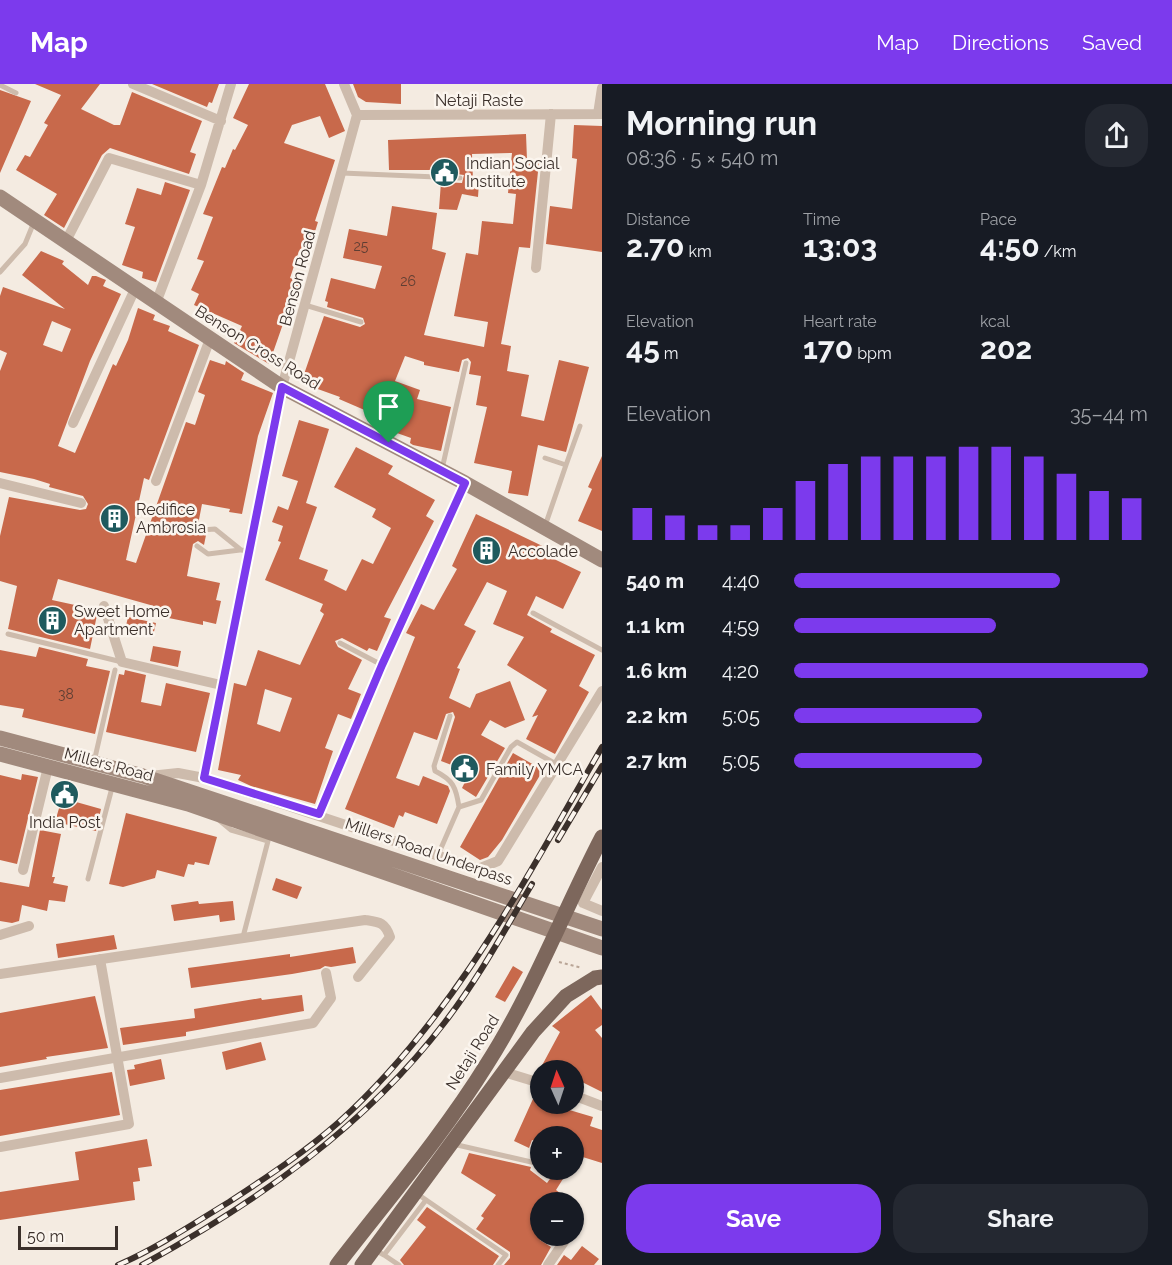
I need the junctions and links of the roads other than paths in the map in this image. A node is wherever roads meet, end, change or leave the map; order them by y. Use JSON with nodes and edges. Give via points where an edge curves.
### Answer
{"nodes":[{"id":1,"x":133,"y":84,"type":"edge"},
{"id":2,"x":231,"y":84,"type":"edge"},
{"id":3,"x":344,"y":84,"type":"edge"},
{"id":4,"x":0,"y":86,"type":"edge"},
{"id":5,"x":602,"y":88,"type":"edge"},
{"id":6,"x":16,"y":93,"type":"dead end"},
{"id":7,"x":551,"y":114,"type":"junction"},
{"id":8,"x":600,"y":114,"type":"edge"},
{"id":9,"x":357,"y":115,"type":"junction"},
{"id":10,"x":221,"y":121,"type":"junction"},
{"id":11,"x":340,"y":172,"type":"junction"},
{"id":12,"x":460,"y":178,"type":"dead end"},
{"id":13,"x":201,"y":185,"type":"junction"},
{"id":14,"x":0,"y":197,"type":"edge"},
{"id":15,"x":34,"y":221,"type":"junction"},
{"id":16,"x":66,"y":242,"type":"junction"},
{"id":17,"x":536,"y":268,"type":"dead end"},
{"id":18,"x":0,"y":272,"type":"edge"},
{"id":19,"x":135,"y":289,"type":"junction"},
{"id":20,"x":156,"y":303,"type":"junction"},
{"id":21,"x":305,"y":305,"type":"junction"},
{"id":22,"x":361,"y":322,"type":"dead end"},
{"id":23,"x":210,"y":339,"type":"junction"},
{"id":24,"x":466,"y":363,"type":"dead end"},
{"id":25,"x":282,"y":387,"type":"junction"},
{"id":26,"x":73,"y":423,"type":"dead end"},
{"id":27,"x":580,"y":426,"type":"dead end"},
{"id":28,"x":545,"y":458,"type":"dead end"},
{"id":29,"x":566,"y":465,"type":"junction"},
{"id":30,"x":442,"y":471,"type":"junction"},
{"id":31,"x":156,"y":481,"type":"dead end"},
{"id":32,"x":0,"y":483,"type":"edge"},
{"id":33,"x":465,"y":483,"type":"junction"},
{"id":34,"x":81,"y":503,"type":"dead end"},
{"id":35,"x":545,"y":528,"type":"junction"},
{"id":36,"x":202,"y":530,"type":"dead end"},
{"id":37,"x":197,"y":546,"type":"dead end"},
{"id":38,"x":245,"y":551,"type":"junction"},
{"id":39,"x":602,"y":560,"type":"edge"},
{"id":40,"x":104,"y":606,"type":"dead end"},
{"id":41,"x":533,"y":613,"type":"dead end"},
{"id":42,"x":8,"y":634,"type":"dead end"},
{"id":43,"x":340,"y":643,"type":"dead end"},
{"id":44,"x":602,"y":650,"type":"edge"},
{"id":45,"x":382,"y":665,"type":"junction"},
{"id":46,"x":119,"y":666,"type":"junction"},
{"id":47,"x":221,"y":685,"type":"junction"},
{"id":48,"x":602,"y":691,"type":"edge"},
{"id":49,"x":450,"y":716,"type":"dead end"},
{"id":50,"x":0,"y":738,"type":"edge"},
{"id":51,"x":0,"y":754,"type":"edge"},
{"id":52,"x":93,"y":763,"type":"junction"},
{"id":53,"x":556,"y":764,"type":"junction"},
{"id":54,"x":48,"y":767,"type":"junction"},
{"id":55,"x":143,"y":776,"type":"junction"},
{"id":56,"x":204,"y":778,"type":"junction"},
{"id":57,"x":113,"y":783,"type":"junction"},
{"id":58,"x":175,"y":786,"type":"joint"},
{"id":59,"x":459,"y":807,"type":"junction"},
{"id":60,"x":208,"y":812,"type":"junction"},
{"id":61,"x":319,"y":814,"type":"junction"},
{"id":62,"x":602,"y":837,"type":"edge"},
{"id":63,"x":438,"y":855,"type":"junction"},
{"id":64,"x":602,"y":867,"type":"edge"},
{"id":65,"x":22,"y":870,"type":"dead end"},
{"id":66,"x":88,"y":879,"type":"dead end"},
{"id":67,"x":602,"y":911,"type":"edge"},
{"id":68,"x":29,"y":926,"type":"dead end"},
{"id":69,"x":602,"y":929,"type":"edge"},
{"id":70,"x":0,"y":935,"type":"edge"},
{"id":71,"x":243,"y":938,"type":"junction"},
{"id":72,"x":602,"y":948,"type":"edge"},
{"id":73,"x":100,"y":959,"type":"junction"},
{"id":74,"x":326,"y":973,"type":"dead end"},
{"id":75,"x":0,"y":974,"type":"edge"},
{"id":76,"x":597,"y":974,"type":"edge"},
{"id":77,"x":358,"y":977,"type":"dead end"},
{"id":78,"x":117,"y":1057,"type":"junction"},
{"id":79,"x":504,"y":1072,"type":"junction"},
{"id":80,"x":0,"y":1078,"type":"edge"},
{"id":81,"x":530,"y":1080,"type":"edge"},
{"id":82,"x":584,"y":1099,"type":"edge"},
{"id":83,"x":602,"y":1106,"type":"edge"},
{"id":84,"x":451,"y":1144,"type":"junction"},
{"id":85,"x":0,"y":1147,"type":"edge"},
{"id":86,"x":530,"y":1162,"type":"edge"},
{"id":87,"x":421,"y":1197,"type":"junction"},
{"id":88,"x":561,"y":1246,"type":"edge"},
{"id":89,"x":379,"y":1252,"type":"junction"},
{"id":90,"x":338,"y":1265,"type":"edge"},
{"id":91,"x":362,"y":1265,"type":"edge"},
{"id":92,"x":399,"y":1265,"type":"edge"},
{"id":93,"x":498,"y":1265,"type":"edge"},
{"id":94,"x":548,"y":1265,"type":"edge"}],
"edges":[{"from":1,"to":10,"type":"street"},
{"from":2,"to":10,"type":"street"},
{"from":3,"to":9,"type":"street"},
{"from":4,"to":6,"type":"lane"},
{"from":5,"to":8,"type":"street"},
{"from":7,"to":8,"type":"street","name":"Netaji Raste"},
{"from":7,"to":9,"type":"street","name":"Netaji Raste"},
{"from":7,"to":17,"type":"street"},
{"from":9,"to":11,"type":"street","name":"Benson Road"},
{"from":10,"to":13,"type":"street"},
{"from":11,"to":12,"type":"lane"},
{"from":11,"to":21,"type":"street","name":"Benson Road"},
{"from":13,"to":16,"type":"street","via":[[109,158]]},
{"from":13,"to":20,"type":"street"},
{"from":14,"to":15,"type":"main road","name":"Benson Cross Road"},
{"from":15,"to":16,"type":"main road","name":"Benson Cross Road"},
{"from":15,"to":18,"type":"lane","via":[[25,244]]},
{"from":16,"to":19,"type":"main road","name":"Benson Cross Road"},
{"from":19,"to":20,"type":"main road","name":"Benson Cross Road"},
{"from":19,"to":26,"type":"street"},
{"from":20,"to":23,"type":"main road","name":"Benson Cross Road"},
{"from":21,"to":22,"type":"lane"},
{"from":21,"to":25,"type":"street","name":"Benson Road"},
{"from":23,"to":25,"type":"main road","name":"Benson Cross Road"},
{"from":23,"to":31,"type":"street"},
{"from":24,"to":30,"type":"lane"},
{"from":25,"to":30,"type":"main road","name":"Benson Cross Road"},
{"from":25,"to":38,"type":"street","name":"Benson Road"},
{"from":27,"to":29,"type":"lane"},
{"from":28,"to":29,"type":"lane"},
{"from":29,"to":35,"type":"lane"},
{"from":30,"to":33,"type":"main road","name":"Benson Cross Road"},
{"from":32,"to":34,"type":"street"},
{"from":33,"to":35,"type":"main road","name":"Benson Cross Road"},
{"from":33,"to":45,"type":"street"},
{"from":35,"to":39,"type":"main road","name":"Benson Cross Road"},
{"from":36,"to":38,"type":"lane","via":[[214,529]]},
{"from":37,"to":38,"type":"lane","via":[[208,554]]},
{"from":38,"to":47,"type":"street","name":"Benson Road"},
{"from":40,"to":46,"type":"street"},
{"from":41,"to":44,"type":"lane"},
{"from":42,"to":46,"type":"lane"},
{"from":43,"to":45,"type":"lane"},
{"from":45,"to":61,"type":"street"},
{"from":46,"to":47,"type":"street"},
{"from":46,"to":52,"type":"lane"},
{"from":47,"to":56,"type":"street","name":"Benson Road"},
{"from":48,"to":53,"type":"street"},
{"from":49,"to":59,"type":"lane","via":[[434,766],[456,789]]},
{"from":50,"to":52,"type":"main road","name":"Millers Road"},
{"from":51,"to":54,"type":"main road","name":"Millers Road"},
{"from":52,"to":55,"type":"main road","name":"Millers Road"},
{"from":53,"to":59,"type":"lane","via":[[517,742],[481,800]]},
{"from":53,"to":63,"type":"street","via":[[498,861],[478,869]]},
{"from":54,"to":57,"type":"main road","name":"Millers Road"},
{"from":54,"to":65,"type":"street"},
{"from":55,"to":56,"type":"street","via":[[178,773]]},
{"from":55,"to":58,"type":"main road","name":"Millers Road"},
{"from":56,"to":61,"type":"street"},
{"from":57,"to":60,"type":"main road","name":"Millers Road"},
{"from":57,"to":66,"type":"lane"},
{"from":58,"to":69,"type":"main road","name":"Millers Road Underpass"},
{"from":59,"to":63,"type":"lane"},
{"from":60,"to":71,"type":"lane","via":[[231,830],[268,841]]},
{"from":60,"to":72,"type":"main road","name":"Millers Road Underpass"},
{"from":61,"to":63,"type":"street"},
{"from":62,"to":90,"type":"main road","name":"Netaji Road","via":[[515,1018],[458,1109]]},
{"from":64,"to":67,"type":"street","via":[[583,903]]},
{"from":68,"to":70,"type":"street"},
{"from":71,"to":73,"type":"street"},
{"from":71,"to":77,"type":"street","via":[[365,920],[381,922],[390,937]]},
{"from":73,"to":75,"type":"street"},
{"from":73,"to":78,"type":"street"},
{"from":74,"to":78,"type":"street","via":[[331,998],[313,1023]]},
{"from":76,"to":79,"type":"main road","name":"Netaji Road","via":[[566,996]]},
{"from":78,"to":80,"type":"street"},
{"from":78,"to":85,"type":"street","via":[[129,1124]]},
{"from":79,"to":81,"type":"street"},
{"from":79,"to":84,"type":"main road","name":"Netaji Road"},
{"from":82,"to":83,"type":"street"},
{"from":84,"to":86,"type":"lane"},
{"from":84,"to":87,"type":"main road","name":"Netaji Road"},
{"from":87,"to":89,"type":"main road","name":"Netaji Road"},
{"from":87,"to":93,"type":"lane","via":[[506,1255]]},
{"from":88,"to":94,"type":"street"},
{"from":89,"to":91,"type":"main road","name":"Netaji Road"},
{"from":89,"to":92,"type":"lane"}]}
